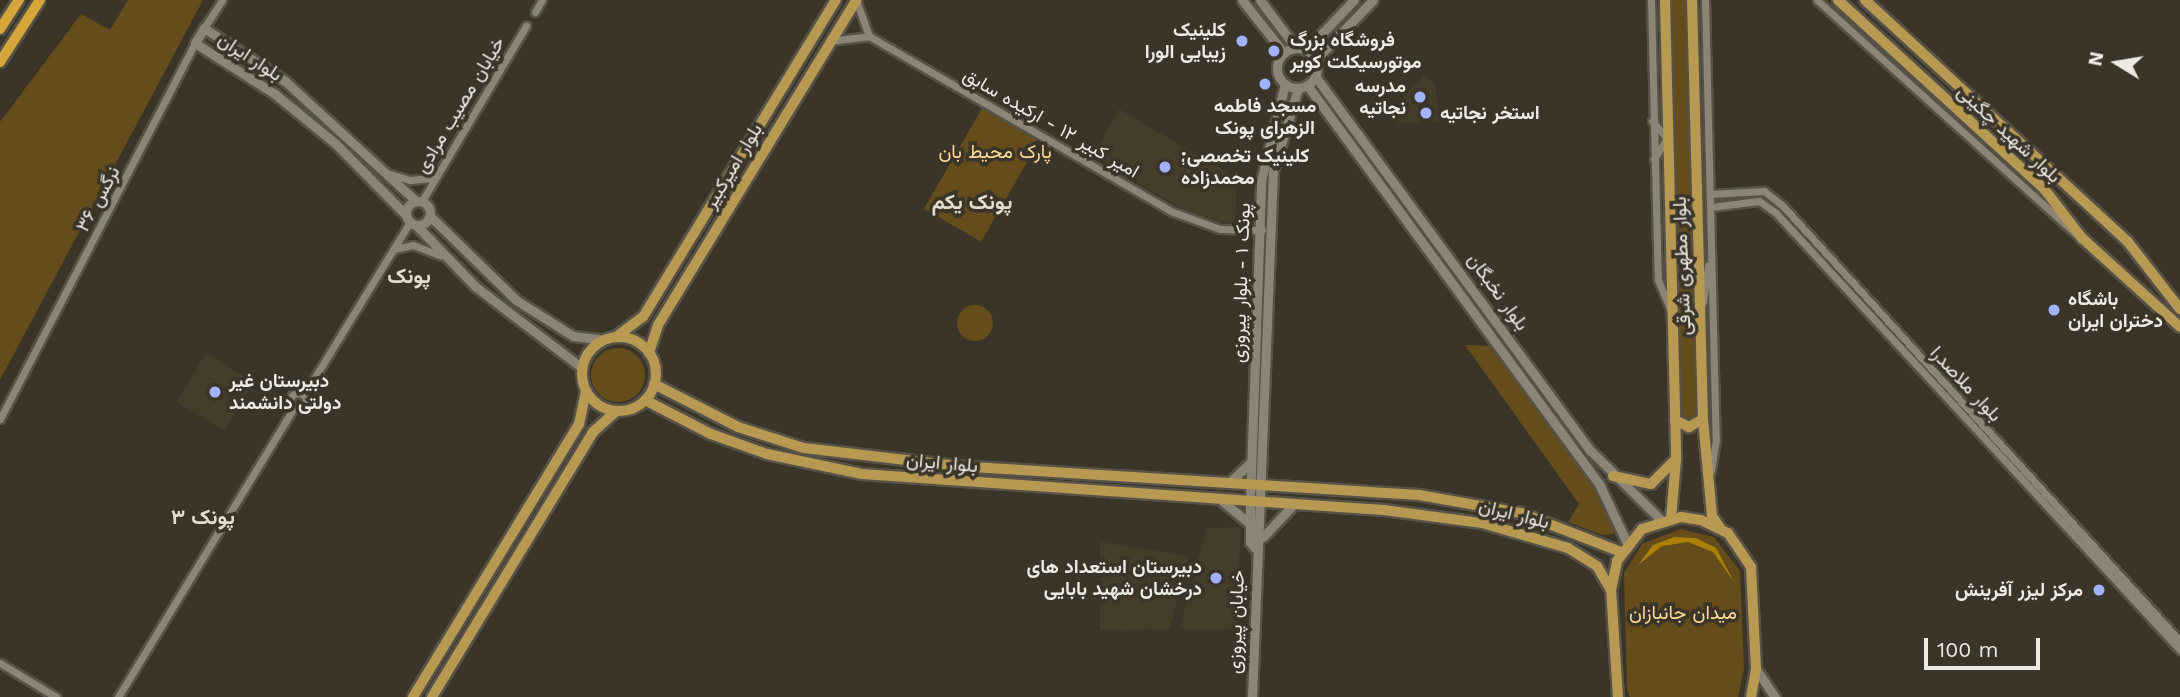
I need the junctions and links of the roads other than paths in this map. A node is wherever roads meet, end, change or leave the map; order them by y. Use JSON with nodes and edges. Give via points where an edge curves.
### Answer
{"nodes":[{"id":1,"x":19,"y":0,"type":"edge"},
{"id":2,"x":40,"y":0,"type":"edge"},
{"id":3,"x":222,"y":0,"type":"edge"},
{"id":4,"x":542,"y":0,"type":"edge"},
{"id":5,"x":836,"y":0,"type":"edge"},
{"id":6,"x":856,"y":0,"type":"edge"},
{"id":7,"x":1242,"y":0,"type":"edge"},
{"id":8,"x":1260,"y":0,"type":"edge"},
{"id":9,"x":1354,"y":0,"type":"edge"},
{"id":10,"x":1373,"y":0,"type":"edge"},
{"id":11,"x":1651,"y":0,"type":"edge"},
{"id":12,"x":1665,"y":0,"type":"edge"},
{"id":13,"x":1692,"y":0,"type":"edge"},
{"id":14,"x":1705,"y":0,"type":"edge"},
{"id":15,"x":1817,"y":0,"type":"edge"},
{"id":16,"x":1838,"y":0,"type":"edge"},
{"id":17,"x":1865,"y":0,"type":"edge"},
{"id":18,"x":535,"y":12,"type":"dead end"},
{"id":19,"x":1705,"y":19,"type":"junction"},
{"id":20,"x":526,"y":26,"type":"dead end"},
{"id":21,"x":204,"y":28,"type":"junction"},
{"id":22,"x":0,"y":29,"type":"edge"},
{"id":23,"x":869,"y":36,"type":"junction"},
{"id":24,"x":1692,"y":36,"type":"junction"},
{"id":25,"x":830,"y":41,"type":"junction"},
{"id":26,"x":195,"y":43,"type":"junction"},
{"id":27,"x":1301,"y":49,"type":"junction"},
{"id":28,"x":1284,"y":53,"type":"junction"},
{"id":29,"x":1315,"y":60,"type":"junction"},
{"id":30,"x":0,"y":62,"type":"edge"},
{"id":31,"x":1707,"y":75,"type":"junction"},
{"id":32,"x":1315,"y":76,"type":"junction"},
{"id":33,"x":1285,"y":84,"type":"junction"},
{"id":34,"x":1302,"y":86,"type":"junction"},
{"id":35,"x":1279,"y":103,"type":"junction"},
{"id":36,"x":1290,"y":108,"type":"junction"},
{"id":37,"x":1652,"y":121,"type":"junction"},
{"id":38,"x":1668,"y":138,"type":"junction"},
{"id":39,"x":1653,"y":161,"type":"junction"},
{"id":40,"x":387,"y":172,"type":"junction"},
{"id":41,"x":433,"y":178,"type":"junction"},
{"id":42,"x":1710,"y":194,"type":"junction"},
{"id":43,"x":419,"y":201,"type":"junction"},
{"id":44,"x":1710,"y":207,"type":"junction"},
{"id":45,"x":430,"y":216,"type":"junction"},
{"id":46,"x":411,"y":221,"type":"junction"},
{"id":47,"x":1262,"y":230,"type":"junction"},
{"id":48,"x":2082,"y":238,"type":"junction"},
{"id":49,"x":1711,"y":240,"type":"junction"},
{"id":50,"x":393,"y":250,"type":"junction"},
{"id":51,"x":444,"y":258,"type":"junction"},
{"id":52,"x":2180,"y":309,"type":"edge"},
{"id":53,"x":1672,"y":314,"type":"junction"},
{"id":54,"x":1701,"y":320,"type":"junction"},
{"id":55,"x":2180,"y":327,"type":"edge"},
{"id":56,"x":616,"y":337,"type":"junction"},
{"id":57,"x":604,"y":340,"type":"junction"},
{"id":58,"x":649,"y":353,"type":"junction"},
{"id":59,"x":582,"y":368,"type":"junction"},
{"id":60,"x":654,"y":384,"type":"junction"},
{"id":61,"x":586,"y":392,"type":"junction"},
{"id":62,"x":645,"y":400,"type":"junction"},
{"id":63,"x":617,"y":411,"type":"junction"},
{"id":64,"x":0,"y":419,"type":"edge"},
{"id":65,"x":1703,"y":419,"type":"junction"},
{"id":66,"x":1675,"y":420,"type":"junction"},
{"id":67,"x":1252,"y":460,"type":"junction"},
{"id":68,"x":1676,"y":460,"type":"junction"},
{"id":69,"x":1613,"y":476,"type":"junction"},
{"id":70,"x":1223,"y":485,"type":"junction"},
{"id":71,"x":1709,"y":485,"type":"junction"},
{"id":72,"x":1251,"y":487,"type":"junction"},
{"id":73,"x":1263,"y":488,"type":"junction"},
{"id":74,"x":2046,"y":494,"type":"junction"},
{"id":75,"x":1217,"y":499,"type":"junction"},
{"id":76,"x":2039,"y":500,"type":"junction"},
{"id":77,"x":1250,"y":502,"type":"junction"},
{"id":78,"x":1263,"y":502,"type":"junction"},
{"id":79,"x":1294,"y":504,"type":"junction"},
{"id":80,"x":1666,"y":519,"type":"junction"},
{"id":81,"x":1250,"y":524,"type":"junction"},
{"id":82,"x":1720,"y":528,"type":"junction"},
{"id":83,"x":1258,"y":545,"type":"junction"},
{"id":84,"x":1624,"y":547,"type":"junction"},
{"id":85,"x":1611,"y":590,"type":"junction"},
{"id":86,"x":2180,"y":641,"type":"edge"},
{"id":87,"x":2180,"y":650,"type":"edge"},
{"id":88,"x":0,"y":663,"type":"edge"},
{"id":89,"x":1756,"y":669,"type":"junction"},
{"id":90,"x":56,"y":697,"type":"edge"},
{"id":91,"x":118,"y":697,"type":"edge"},
{"id":92,"x":413,"y":697,"type":"edge"},
{"id":93,"x":432,"y":697,"type":"edge"},
{"id":94,"x":1252,"y":697,"type":"edge"},
{"id":95,"x":1618,"y":697,"type":"edge"},
{"id":96,"x":1751,"y":697,"type":"edge"},
{"id":97,"x":1775,"y":697,"type":"edge"}],
"edges":[{"from":1,"to":22,"type":"highway"},
{"from":2,"to":30,"type":"highway"},
{"from":3,"to":21,"type":"street"},
{"from":4,"to":18,"type":"street"},
{"from":5,"to":56,"type":"main road","name":"بلوار امیرکبیر","via":[[643,317]]},
{"from":6,"to":23,"type":"street"},
{"from":6,"to":25,"type":"main road","name":"بلوار امیرکبیر"},
{"from":7,"to":28,"type":"main road"},
{"from":8,"to":27,"type":"main road"},
{"from":9,"to":27,"type":"main road"},
{"from":10,"to":29,"type":"main road"},
{"from":11,"to":37,"type":"street"},
{"from":12,"to":38,"type":"main road","name":"بلوار مطهری شرقی"},
{"from":13,"to":24,"type":"main road","name":"بلوار مطهری شرقی"},
{"from":14,"to":19,"type":"street"},
{"from":15,"to":48,"type":"street"},
{"from":16,"to":48,"type":"main road","name":"بلوار شهید چگینی","via":[[2045,190]]},
{"from":17,"to":52,"type":"main road","name":"بلوار شهید چگینی","via":[[2128,242]]},
{"from":19,"to":24,"type":"street"},
{"from":19,"to":31,"type":"street"},
{"from":20,"to":41,"type":"street","name":"خیابان مصیب مرادی"},
{"from":21,"to":26,"type":"main road","name":"بلوار ایران"},
{"from":21,"to":40,"type":"main road","name":"بلوار ایران","via":[[285,81]]},
{"from":23,"to":25,"type":"street"},
{"from":23,"to":47,"type":"street","name":"امیر کبیر ۱۲ - ارکیده سابق","via":[[1174,212],[1220,229]]},
{"from":24,"to":31,"type":"street"},
{"from":24,"to":54,"type":"main road","name":"بلوار مطهری شرقی"},
{"from":25,"to":58,"type":"main road","name":"بلوار امیرکبیر","via":[[658,325]]},
{"from":26,"to":46,"type":"main road","name":"بلوار ایران","via":[[275,94],[336,144]]},
{"from":26,"to":64,"type":"street","name":"نرگس ۳۶"},
{"from":27,"to":28,"type":"main road"},
{"from":27,"to":29,"type":"main road"},
{"from":28,"to":33,"type":"main road","via":[[1278,71]]},
{"from":29,"to":32,"type":"main road"},
{"from":31,"to":42,"type":"street"},
{"from":32,"to":34,"type":"main road"},
{"from":32,"to":69,"type":"main road","name":"بلوار نخبگان"},
{"from":33,"to":34,"type":"main road"},
{"from":33,"to":35,"type":"main road","name":"پونک ۱ - بلوار پیروزی"},
{"from":34,"to":36,"type":"main road","name":"پونک ۱ - بلوار پیروزی"},
{"from":34,"to":84,"type":"main road","name":"بلوار نخبگان","via":[[1600,486]]},
{"from":35,"to":36,"type":"main road","via":[[1289,102]]},
{"from":35,"to":47,"type":"main road","name":"پونک ۱ - بلوار پیروزی","via":[[1264,156]]},
{"from":36,"to":73,"type":"main road","name":"پونک ۱ - بلوار پیروزی","via":[[1273,171]]},
{"from":37,"to":38,"type":"street"},
{"from":37,"to":39,"type":"street"},
{"from":38,"to":39,"type":"street"},
{"from":38,"to":53,"type":"main road","name":"بلوار مطهری شرقی"},
{"from":39,"to":53,"type":"street","via":[[1658,280]]},
{"from":40,"to":41,"type":"street","via":[[410,180]]},
{"from":40,"to":43,"type":"main road","name":"بلوار ایران"},
{"from":41,"to":43,"type":"street","name":"خیابان مصیب مرادی"},
{"from":42,"to":44,"type":"street"},
{"from":42,"to":74,"type":"street","name":"بلوار ملاصدرا","via":[[1772,195]]},
{"from":43,"to":45,"type":"main road","name":"بلوار ایران"},
{"from":43,"to":46,"type":"main road"},
{"from":44,"to":49,"type":"street"},
{"from":44,"to":76,"type":"street","name":"بلوار ملاصدرا","via":[[1766,205]]},
{"from":45,"to":46,"type":"main road"},
{"from":45,"to":57,"type":"main road","via":[[516,300],[573,335]]},
{"from":46,"to":50,"type":"street"},
{"from":46,"to":51,"type":"main road","name":"بلوار ایران"},
{"from":47,"to":67,"type":"main road","name":"پونک ۱ - بلوار پیروزی"},
{"from":48,"to":55,"type":"main road","name":"بلوار شهید چگینی"},
{"from":49,"to":54,"type":"street"},
{"from":49,"to":71,"type":"street","via":[[1716,439]]},
{"from":50,"to":51,"type":"street","via":[[413,245]]},
{"from":50,"to":91,"type":"street","via":[[304,395],[291,397],[294,408]]},
{"from":51,"to":59,"type":"main road","name":"بلوار ایران"},
{"from":53,"to":66,"type":"main road","name":"بلوار مطهری شرقی"},
{"from":54,"to":65,"type":"main road","name":"بلوار مطهری شرقی"},
{"from":56,"to":57,"type":"main road"},
{"from":56,"to":58,"type":"main road","via":[[629,339]]},
{"from":57,"to":59,"type":"main road"},
{"from":58,"to":60,"type":"main road"},
{"from":59,"to":61,"type":"main road"},
{"from":60,"to":62,"type":"main road"},
{"from":60,"to":70,"type":"main road","name":"بلوار ایران","via":[[738,428],[804,448],[892,460]]},
{"from":61,"to":63,"type":"main road"},
{"from":61,"to":92,"type":"main road","via":[[579,424]]},
{"from":62,"to":63,"type":"main road"},
{"from":62,"to":75,"type":"main road","name":"بلوار ایران","via":[[711,434],[767,454],[862,474]]},
{"from":63,"to":93,"type":"main road","via":[[593,432]]},
{"from":65,"to":66,"type":"main road","via":[[1689,427]]},
{"from":65,"to":71,"type":"main road","name":"بلوار مطهری شرقی"},
{"from":66,"to":68,"type":"main road","name":"بلوار مطهری شرقی"},
{"from":67,"to":70,"type":"main road","via":[[1235,481]]},
{"from":67,"to":72,"type":"main road","name":"پونک ۱ - بلوار پیروزی"},
{"from":68,"to":69,"type":"main road","via":[[1651,484]]},
{"from":68,"to":80,"type":"main road","name":"بلوار مطهری شرقی"},
{"from":69,"to":80,"type":"main road","name":"بلوار نخبگان"},
{"from":70,"to":72,"type":"main road","name":"بلوار ایران"},
{"from":71,"to":82,"type":"main road","name":"بلوار مطهری شرقی","via":[[1712,516]]},
{"from":72,"to":73,"type":"main road","name":"بلوار ایران"},
{"from":72,"to":77,"type":"main road","name":"پونک ۱ - بلوار پیروزی"},
{"from":73,"to":78,"type":"main road","name":"پونک ۱ - بلوار پیروزی"},
{"from":73,"to":84,"type":"main road","name":"بلوار ایران","via":[[1387,491],[1487,505]]},
{"from":74,"to":76,"type":"street"},
{"from":74,"to":86,"type":"street","name":"بلوار ملاصدرا"},
{"from":75,"to":77,"type":"main road","name":"بلوار ایران"},
{"from":75,"to":81,"type":"main road","via":[[1237,508]]},
{"from":76,"to":87,"type":"street","name":"بلوار ملاصدرا"},
{"from":77,"to":78,"type":"main road","name":"بلوار ایران"},
{"from":77,"to":81,"type":"main road","name":"خیابان پیروزی"},
{"from":78,"to":79,"type":"main road","name":"بلوار ایران"},
{"from":78,"to":83,"type":"main road","name":"خیابان پیروزی"},
{"from":79,"to":83,"type":"main road","via":[[1274,520]]},
{"from":79,"to":85,"type":"main road","name":"بلوار ایران","via":[[1416,513],[1525,533],[1584,557],[1597,566]]},
{"from":80,"to":82,"type":"main road","via":[[1691,517]]},
{"from":80,"to":84,"type":"main road"},
{"from":81,"to":83,"type":"main road","name":"خیابان پیروزی","via":[[1250,542]]},
{"from":82,"to":89,"type":"main road","via":[[1736,541],[1751,567]]},
{"from":83,"to":94,"type":"main road","name":"خیابان پیروزی"},
{"from":84,"to":85,"type":"main road"},
{"from":85,"to":95,"type":"main road"},
{"from":88,"to":90,"type":"street"},
{"from":89,"to":96,"type":"main road"},
{"from":89,"to":97,"type":"main road"}]}
